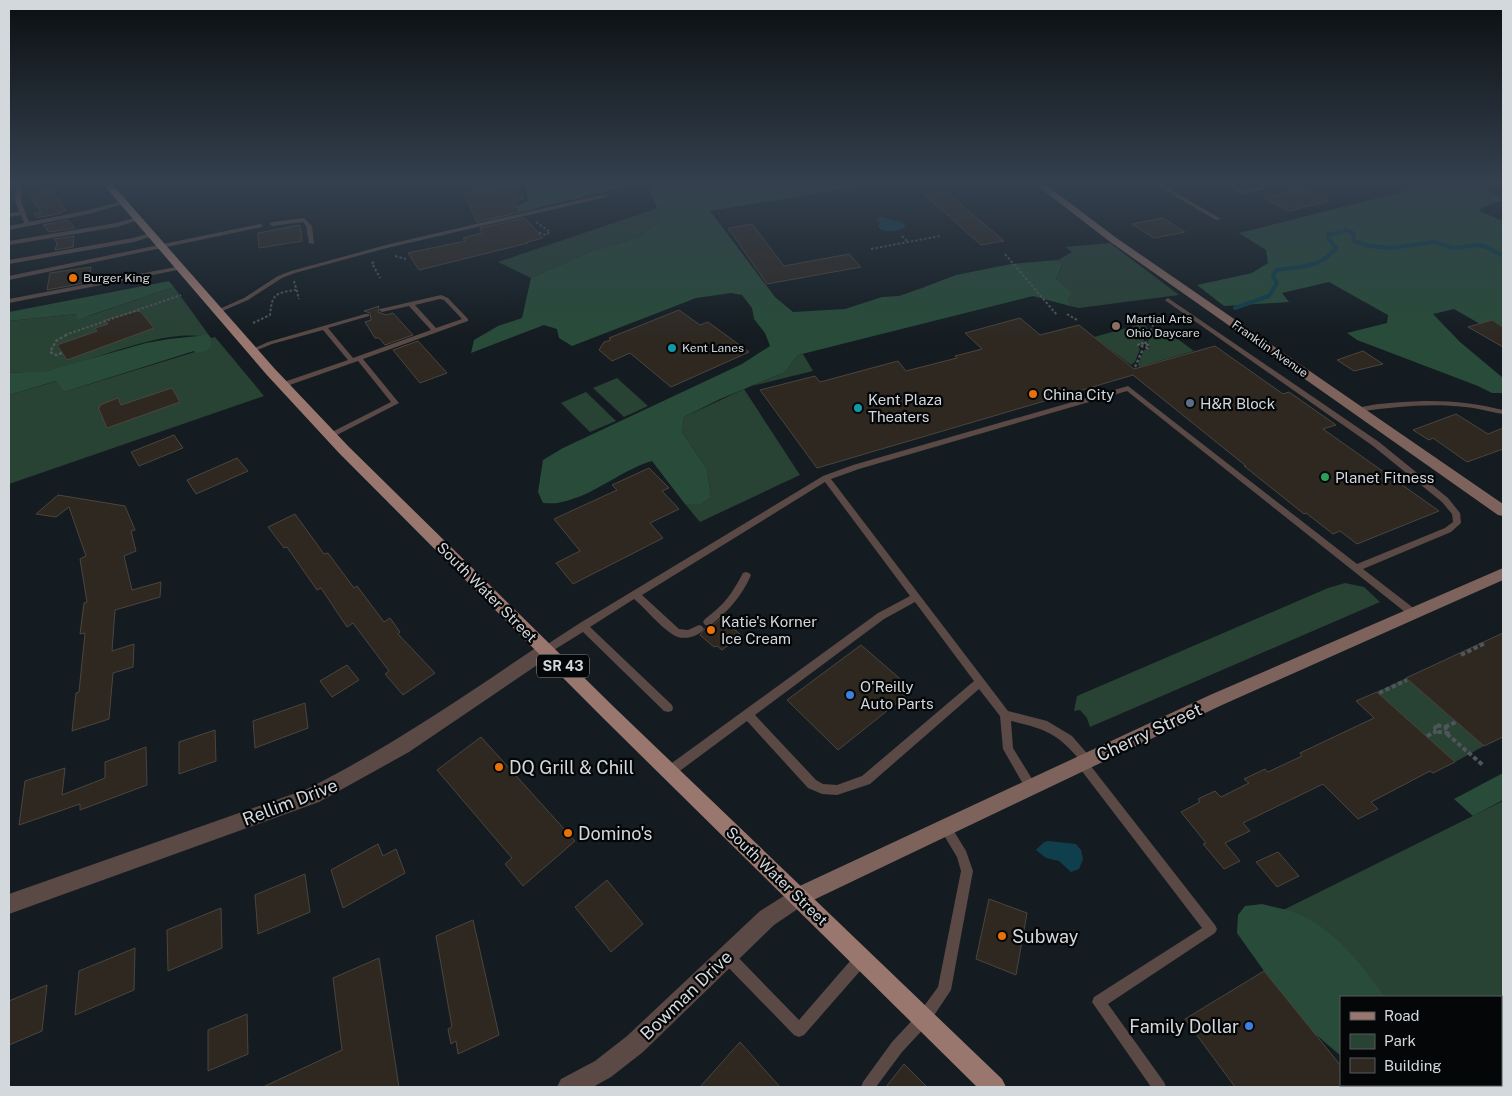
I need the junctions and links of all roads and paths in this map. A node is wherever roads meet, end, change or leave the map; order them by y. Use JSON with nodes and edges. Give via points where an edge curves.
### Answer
{"nodes":[{"id":1,"x":56,"y":235,"type":"edge"},
{"id":2,"x":151,"y":235,"type":"edge"},
{"id":3,"x":197,"y":235,"type":"edge"},
{"id":4,"x":311,"y":235,"type":"edge"},
{"id":5,"x":437,"y":235,"type":"edge"},
{"id":6,"x":1107,"y":235,"type":"edge"},
{"id":7,"x":902,"y":236,"type":"dead end"},
{"id":8,"x":940,"y":236,"type":"dead end"},
{"id":9,"x":156,"y":241,"type":"junction"},
{"id":10,"x":909,"y":242,"type":"junction"},
{"id":11,"x":9,"y":243,"type":"edge"},
{"id":12,"x":312,"y":243,"type":"dead end"},
{"id":13,"x":871,"y":249,"type":"dead end"},
{"id":14,"x":1005,"y":254,"type":"dead end"},
{"id":15,"x":392,"y":256,"type":"dead end"},
{"id":16,"x":406,"y":259,"type":"dead end"},
{"id":17,"x":9,"y":262,"type":"edge"},
{"id":18,"x":182,"y":268,"type":"junction"},
{"id":19,"x":298,"y":277,"type":"dead end"},
{"id":20,"x":9,"y":278,"type":"edge"},
{"id":21,"x":296,"y":290,"type":"junction"},
{"id":22,"x":181,"y":295,"type":"dead end"},
{"id":23,"x":299,"y":299,"type":"dead end"},
{"id":24,"x":1168,"y":300,"type":"dead end"},
{"id":25,"x":9,"y":301,"type":"edge"},
{"id":26,"x":411,"y":304,"type":"junction"},
{"id":27,"x":382,"y":310,"type":"dead end"},
{"id":28,"x":218,"y":311,"type":"junction"},
{"id":29,"x":1067,"y":314,"type":"dead end"},
{"id":30,"x":367,"y":315,"type":"dead end"},
{"id":31,"x":1057,"y":315,"type":"dead end"},
{"id":32,"x":1077,"y":320,"type":"dead end"},
{"id":33,"x":253,"y":323,"type":"dead end"},
{"id":34,"x":1153,"y":325,"type":"dead end"},
{"id":35,"x":324,"y":327,"type":"junction"},
{"id":36,"x":435,"y":331,"type":"junction"},
{"id":37,"x":1144,"y":344,"type":"junction"},
{"id":38,"x":1143,"y":349,"type":"junction"},
{"id":39,"x":253,"y":350,"type":"junction"},
{"id":40,"x":62,"y":352,"type":"dead end"},
{"id":41,"x":356,"y":360,"type":"junction"},
{"id":42,"x":1135,"y":367,"type":"dead end"},
{"id":43,"x":284,"y":385,"type":"junction"},
{"id":44,"x":1358,"y":410,"type":"junction"},
{"id":45,"x":1503,"y":412,"type":"edge"},
{"id":46,"x":330,"y":435,"type":"junction"},
{"id":47,"x":826,"y":478,"type":"junction"},
{"id":48,"x":1503,"y":512,"type":"edge"},
{"id":49,"x":1356,"y":568,"type":"junction"},
{"id":50,"x":1503,"y":574,"type":"edge"},
{"id":51,"x":746,"y":575,"type":"dead end"},
{"id":52,"x":635,"y":594,"type":"junction"},
{"id":53,"x":916,"y":597,"type":"junction"},
{"id":54,"x":1413,"y":612,"type":"junction"},
{"id":55,"x":708,"y":622,"type":"dead end"},
{"id":56,"x":583,"y":626,"type":"junction"},
{"id":57,"x":699,"y":629,"type":"dead end"},
{"id":58,"x":1485,"y":643,"type":"dead end"},
{"id":59,"x":546,"y":650,"type":"junction"},
{"id":60,"x":1460,"y":655,"type":"dead end"},
{"id":61,"x":1407,"y":680,"type":"dead end"},
{"id":62,"x":980,"y":682,"type":"junction"},
{"id":63,"x":1379,"y":693,"type":"dead end"},
{"id":64,"x":668,"y":708,"type":"dead end"},
{"id":65,"x":747,"y":714,"type":"junction"},
{"id":66,"x":1005,"y":715,"type":"junction"},
{"id":67,"x":1456,"y":722,"type":"dead end"},
{"id":68,"x":1445,"y":727,"type":"junction"},
{"id":69,"x":1437,"y":731,"type":"junction"},
{"id":70,"x":1447,"y":734,"type":"junction"},
{"id":71,"x":1427,"y":736,"type":"dead end"},
{"id":72,"x":1084,"y":762,"type":"junction"},
{"id":73,"x":1484,"y":766,"type":"dead end"},
{"id":74,"x":669,"y":772,"type":"junction"},
{"id":75,"x":1032,"y":787,"type":"junction"},
{"id":76,"x":945,"y":827,"type":"junction"},
{"id":77,"x":798,"y":897,"type":"junction"},
{"id":78,"x":9,"y":904,"type":"edge"},
{"id":79,"x":727,"y":956,"type":"junction"},
{"id":80,"x":862,"y":958,"type":"junction"},
{"id":81,"x":924,"y":1018,"type":"junction"},
{"id":82,"x":872,"y":1086,"type":"edge"},
{"id":83,"x":569,"y":1087,"type":"edge"},
{"id":84,"x":994,"y":1087,"type":"edge"},
{"id":85,"x":1159,"y":1087,"type":"edge"}],
"edges":[{"from":1,"to":11,"type":"lane"},
{"from":2,"to":9,"type":"main road","name":"South Water Street","number":"SR 43"},
{"from":3,"to":9,"type":"lane"},
{"from":4,"to":12,"type":"lane"},
{"from":5,"to":28,"type":"lane","via":[[292,272],[246,300]]},
{"from":6,"to":44,"type":"street","name":"Franklin Avenue"},
{"from":7,"to":10,"type":"path"},
{"from":8,"to":10,"type":"path"},
{"from":9,"to":17,"type":"lane","via":[[134,240]]},
{"from":9,"to":18,"type":"main road","name":"South Water Street","number":"SR 43"},
{"from":9,"to":20,"type":"lane"},
{"from":10,"to":13,"type":"path"},
{"from":14,"to":31,"type":"path"},
{"from":15,"to":16,"type":"path"},
{"from":18,"to":25,"type":"lane"},
{"from":18,"to":28,"type":"main road","name":"South Water Street","number":"SR 43"},
{"from":19,"to":21,"type":"path","via":[[294,281]]},
{"from":21,"to":23,"type":"path"},
{"from":21,"to":33,"type":"path","via":[[274,298],[270,315]]},
{"from":22,"to":40,"type":"path","via":[[68,334],[55,341],[50,349],[56,355]]},
{"from":24,"to":49,"type":"lane","via":[[1376,444],[1445,500],[1456,513],[1458,522],[1448,530]]},
{"from":26,"to":27,"type":"lane"},
{"from":26,"to":36,"type":"lane"},
{"from":26,"to":36,"type":"lane","via":[[441,297],[466,320]]},
{"from":28,"to":39,"type":"main road","name":"South Water Street","number":"SR 43"},
{"from":29,"to":32,"type":"path"},
{"from":30,"to":35,"type":"lane"},
{"from":34,"to":37,"type":"path"},
{"from":35,"to":39,"type":"lane"},
{"from":35,"to":41,"type":"lane"},
{"from":36,"to":41,"type":"lane"},
{"from":37,"to":38,"type":"path","via":[[1148,347]]},
{"from":37,"to":38,"type":"path","via":[[1138,345]]},
{"from":38,"to":42,"type":"path"},
{"from":39,"to":43,"type":"main road","name":"South Water Street","number":"SR 43"},
{"from":41,"to":43,"type":"lane"},
{"from":41,"to":46,"type":"lane","via":[[395,403]]},
{"from":43,"to":46,"type":"main road","name":"South Water Street","number":"SR 43"},
{"from":44,"to":45,"type":"lane","via":[[1408,402],[1439,402]]},
{"from":44,"to":48,"type":"street","name":"Franklin Avenue"},
{"from":46,"to":59,"type":"main road","name":"South Water Street","number":"SR 43"},
{"from":47,"to":49,"type":"lane","via":[[856,466],[1128,388]]},
{"from":47,"to":52,"type":"lane"},
{"from":47,"to":53,"type":"lane"},
{"from":49,"to":54,"type":"lane"},
{"from":50,"to":54,"type":"street","name":"Cherry Street"},
{"from":51,"to":55,"type":"lane","via":[[730,604]]},
{"from":52,"to":56,"type":"lane"},
{"from":52,"to":57,"type":"lane","via":[[681,635]]},
{"from":53,"to":62,"type":"lane"},
{"from":53,"to":65,"type":"lane","via":[[881,616]]},
{"from":54,"to":72,"type":"street","name":"Cherry Street"},
{"from":56,"to":59,"type":"lane"},
{"from":56,"to":64,"type":"lane"},
{"from":58,"to":60,"type":"path"},
{"from":59,"to":74,"type":"main road","name":"South Water Street","number":"SR 43"},
{"from":59,"to":78,"type":"street","name":"Rellim Drive","via":[[396,750],[312,796]]},
{"from":61,"to":63,"type":"path"},
{"from":62,"to":65,"type":"lane","via":[[872,774],[837,790],[822,789],[812,784]]},
{"from":62,"to":66,"type":"lane"},
{"from":65,"to":74,"type":"lane"},
{"from":66,"to":72,"type":"lane","via":[[1043,724],[1068,739]]},
{"from":66,"to":75,"type":"lane","via":[[1008,749]]},
{"from":67,"to":68,"type":"path"},
{"from":68,"to":69,"type":"path","via":[[1436,726]]},
{"from":68,"to":70,"type":"path"},
{"from":69,"to":70,"type":"path"},
{"from":69,"to":71,"type":"path"},
{"from":70,"to":73,"type":"path"},
{"from":72,"to":75,"type":"street","name":"Cherry Street"},
{"from":72,"to":85,"type":"lane","via":[[1211,929],[1099,1002]]},
{"from":74,"to":77,"type":"main road","name":"South Water Street","number":"SR 43"},
{"from":75,"to":76,"type":"street","name":"Cherry Street"},
{"from":76,"to":77,"type":"street","name":"Cherry Street"},
{"from":76,"to":81,"type":"lane","via":[[962,855],[967,871],[944,990]]},
{"from":77,"to":79,"type":"street","name":"Bowman Drive","via":[[767,918]]},
{"from":77,"to":80,"type":"main road","name":"South Water Street","number":"SR 43"},
{"from":79,"to":80,"type":"lane","via":[[799,1030]]},
{"from":79,"to":83,"type":"street","name":"Bowman Drive","via":[[635,1044],[603,1069]]},
{"from":80,"to":81,"type":"main road","name":"South Water Street","number":"SR 43"},
{"from":81,"to":82,"type":"lane","via":[[897,1047]]},
{"from":81,"to":84,"type":"main road","name":"South Water Street","number":"SR 43"}]}
